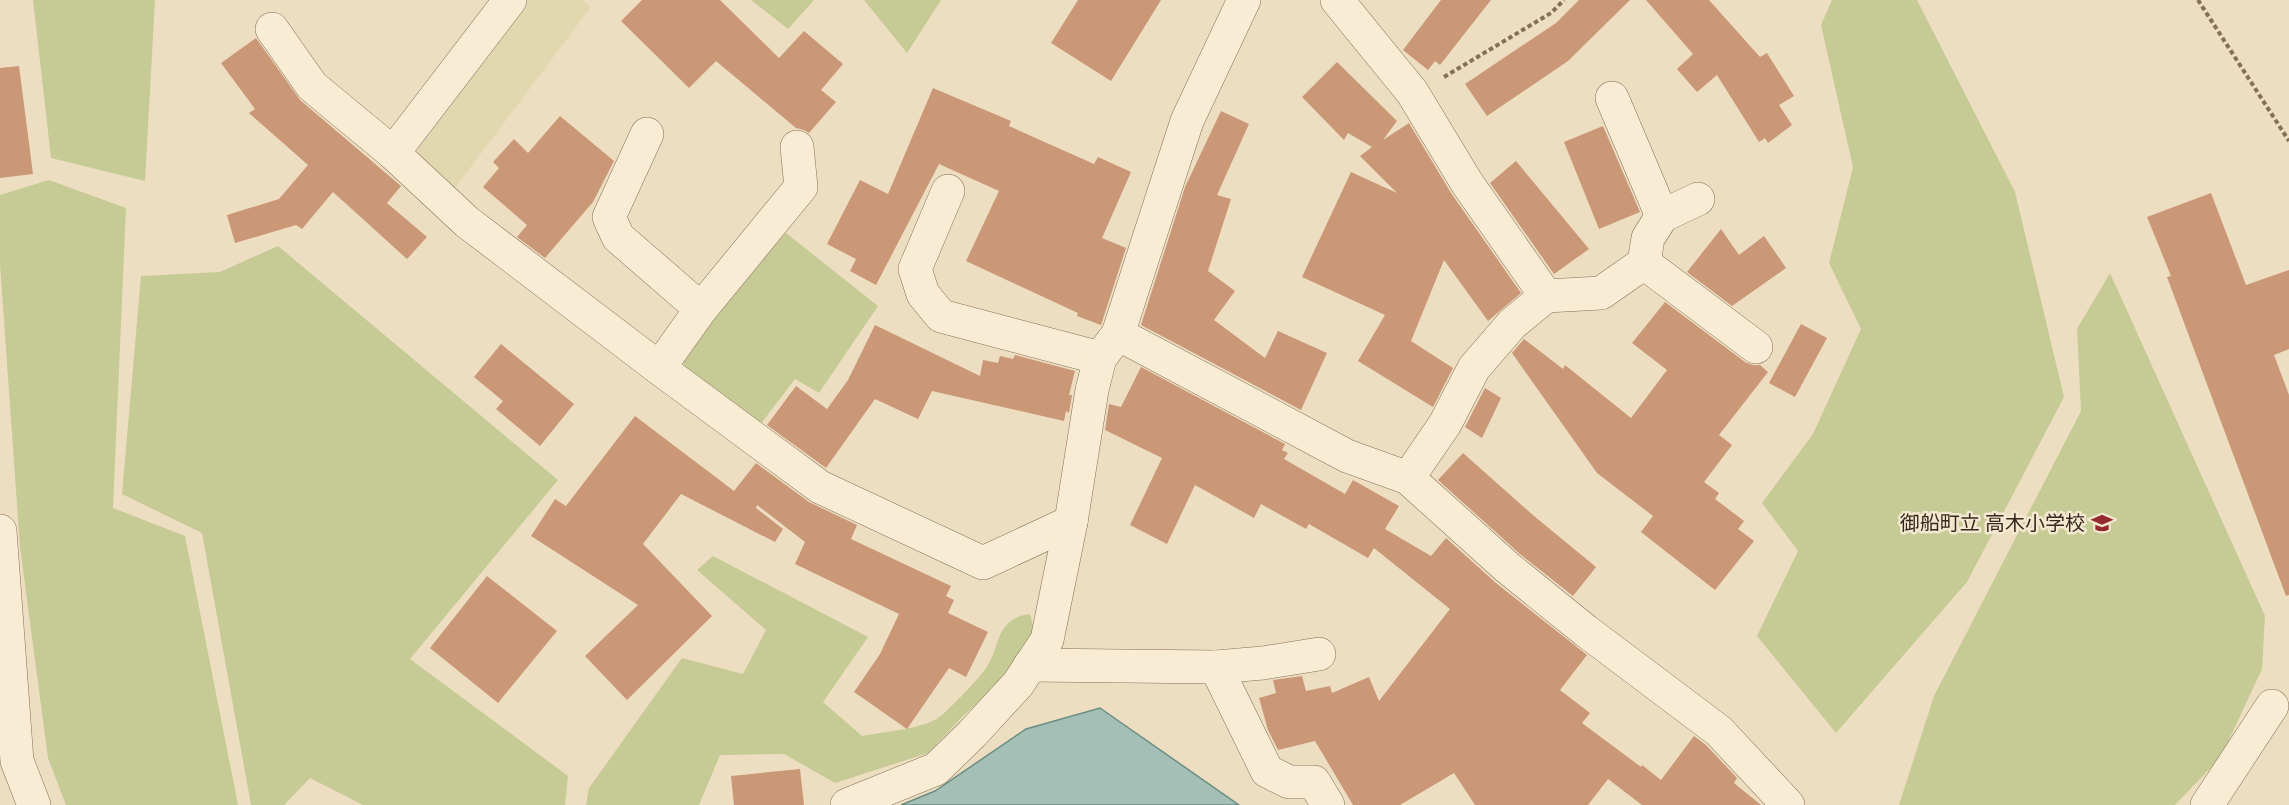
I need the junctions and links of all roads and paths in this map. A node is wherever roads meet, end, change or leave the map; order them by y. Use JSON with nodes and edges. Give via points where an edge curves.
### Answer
{"nodes":[{"id":1,"x":510,"y":0,"type":"edge"},
{"id":2,"x":1244,"y":0,"type":"edge"},
{"id":3,"x":1337,"y":0,"type":"edge"},
{"id":4,"x":1564,"y":0,"type":"edge"},
{"id":5,"x":2198,"y":0,"type":"edge"},
{"id":6,"x":272,"y":29,"type":"dead end"},
{"id":7,"x":1413,"y":92,"type":"junction"},
{"id":8,"x":1612,"y":98,"type":"dead end"},
{"id":9,"x":647,"y":134,"type":"dead end"},
{"id":10,"x":2289,"y":141,"type":"edge"},
{"id":11,"x":797,"y":147,"type":"dead end"},
{"id":12,"x":393,"y":153,"type":"junction"},
{"id":13,"x":948,"y":191,"type":"dead end"},
{"id":14,"x":1698,"y":199,"type":"dead end"},
{"id":15,"x":1662,"y":216,"type":"junction"},
{"id":16,"x":1644,"y":263,"type":"junction"},
{"id":17,"x":1546,"y":296,"type":"junction"},
{"id":18,"x":701,"y":309,"type":"junction"},
{"id":19,"x":1109,"y":346,"type":"junction"},
{"id":20,"x":1756,"y":347,"type":"dead end"},
{"id":21,"x":658,"y":369,"type":"junction"},
{"id":22,"x":1408,"y":478,"type":"junction"},
{"id":23,"x":1071,"y":522,"type":"junction"},
{"id":24,"x":0,"y":531,"type":"edge"},
{"id":25,"x":1319,"y":654,"type":"dead end"},
{"id":26,"x":1030,"y":665,"type":"junction"},
{"id":27,"x":1216,"y":667,"type":"junction"},
{"id":28,"x":2272,"y":706,"type":"dead end"},
{"id":29,"x":34,"y":805,"type":"edge"},
{"id":30,"x":847,"y":805,"type":"edge"},
{"id":31,"x":1328,"y":805,"type":"edge"},
{"id":32,"x":1788,"y":805,"type":"edge"},
{"id":33,"x":2207,"y":805,"type":"edge"}],
"edges":[{"from":1,"to":12,"type":"street"},
{"from":2,"to":19,"type":"street","via":[[1187,121]]},
{"from":3,"to":7,"type":"street"},
{"from":4,"to":7,"type":"path","via":[[1551,13]]},
{"from":5,"to":10,"type":"path"},
{"from":6,"to":12,"type":"street","via":[[312,86]]},
{"from":7,"to":17,"type":"street","via":[[1467,183]]},
{"from":8,"to":15,"type":"street"},
{"from":9,"to":18,"type":"street","via":[[609,217],[618,237]]},
{"from":11,"to":18,"type":"street","via":[[801,187]]},
{"from":12,"to":21,"type":"street","via":[[467,222]]},
{"from":13,"to":19,"type":"street","via":[[915,268],[923,294],[941,316]]},
{"from":14,"to":15,"type":"street"},
{"from":15,"to":16,"type":"street","via":[[1648,238]]},
{"from":16,"to":17,"type":"street","via":[[1601,294]]},
{"from":16,"to":20,"type":"street"},
{"from":17,"to":22,"type":"street","via":[[1512,324],[1474,368],[1445,424]]},
{"from":18,"to":21,"type":"street"},
{"from":19,"to":22,"type":"street","via":[[1347,456]]},
{"from":19,"to":23,"type":"street","via":[[1092,390]]},
{"from":21,"to":23,"type":"street","via":[[820,487],[983,563]]},
{"from":22,"to":32,"type":"street","via":[[1508,568],[1719,731]]},
{"from":23,"to":26,"type":"street","via":[[1047,640]]},
{"from":24,"to":29,"type":"street","via":[[17,761]]},
{"from":25,"to":27,"type":"street"},
{"from":26,"to":27,"type":"street"},
{"from":26,"to":30,"type":"street","via":[[1018,684],[936,768]]},
{"from":27,"to":31,"type":"street","via":[[1267,771],[1289,782],[1314,782]]},
{"from":28,"to":33,"type":"street"}]}
